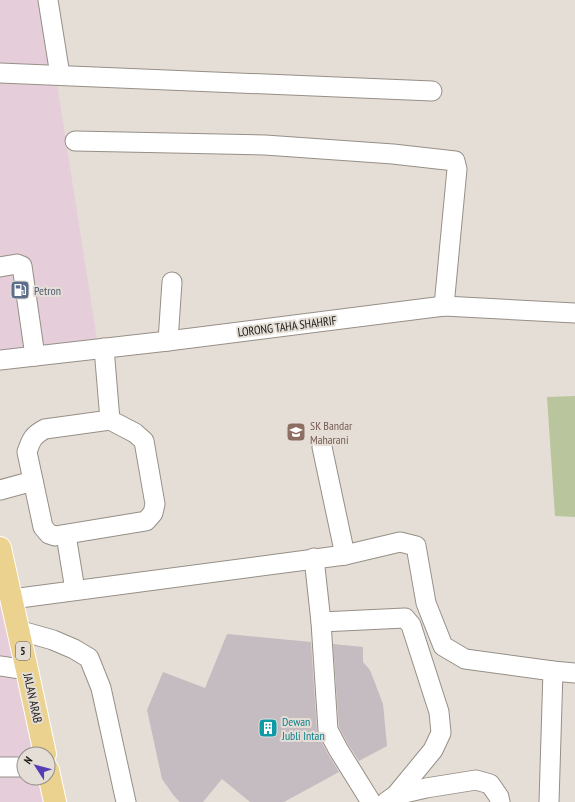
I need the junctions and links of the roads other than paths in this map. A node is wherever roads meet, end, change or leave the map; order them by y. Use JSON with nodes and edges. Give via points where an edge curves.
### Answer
{"nodes":[{"id":1,"x":48,"y":0,"type":"edge"},
{"id":2,"x":0,"y":73,"type":"edge"},
{"id":3,"x":60,"y":75,"type":"junction"},
{"id":4,"x":432,"y":91,"type":"dead end"},
{"id":5,"x":75,"y":141,"type":"dead end"},
{"id":6,"x":0,"y":267,"type":"edge"},
{"id":7,"x":172,"y":282,"type":"dead end"},
{"id":8,"x":444,"y":306,"type":"junction"},
{"id":9,"x":575,"y":313,"type":"edge"},
{"id":10,"x":168,"y":341,"type":"junction"},
{"id":11,"x":104,"y":348,"type":"junction"},
{"id":12,"x":36,"y":356,"type":"junction"},
{"id":13,"x":0,"y":360,"type":"edge"},
{"id":14,"x":110,"y":420,"type":"junction"},
{"id":15,"x":322,"y":447,"type":"dead end"},
{"id":16,"x":33,"y":481,"type":"junction"},
{"id":17,"x":0,"y":490,"type":"edge"},
{"id":18,"x":66,"y":534,"type":"junction"},
{"id":19,"x":0,"y":548,"type":"edge"},
{"id":20,"x":345,"y":555,"type":"junction"},
{"id":21,"x":314,"y":558,"type":"junction"},
{"id":22,"x":75,"y":590,"type":"junction"},
{"id":23,"x":12,"y":599,"type":"junction"},
{"id":24,"x":321,"y":622,"type":"junction"},
{"id":25,"x":18,"y":630,"type":"junction"},
{"id":26,"x":0,"y":666,"type":"edge"},
{"id":27,"x":27,"y":670,"type":"junction"},
{"id":28,"x":553,"y":671,"type":"junction"},
{"id":29,"x":575,"y":673,"type":"edge"},
{"id":30,"x":43,"y":746,"type":"edge"},
{"id":31,"x":0,"y":767,"type":"edge"},
{"id":32,"x":16,"y":767,"type":"edge"},
{"id":33,"x":52,"y":786,"type":"edge"},
{"id":34,"x":393,"y":800,"type":"edge"},
{"id":35,"x":55,"y":802,"type":"edge"},
{"id":36,"x":126,"y":802,"type":"edge"},
{"id":37,"x":371,"y":802,"type":"edge"},
{"id":38,"x":500,"y":802,"type":"edge"},
{"id":39,"x":550,"y":802,"type":"edge"}],
"edges":[{"from":1,"to":3,"type":"street"},
{"from":2,"to":3,"type":"street"},
{"from":3,"to":4,"type":"street"},
{"from":5,"to":8,"type":"street","via":[[265,145],[454,161],[457,169]]},
{"from":6,"to":12,"type":"street","via":[[17,264],[22,266]]},
{"from":7,"to":10,"type":"street"},
{"from":8,"to":9,"type":"street","name":"LORONG TAHA SHAHRIF"},
{"from":8,"to":10,"type":"street","name":"LORONG TAHA SHAHRIF"},
{"from":10,"to":11,"type":"street","name":"LORONG TAHA SHAHRIF"},
{"from":11,"to":12,"type":"street","name":"LORONG TAHA SHAHRIF"},
{"from":11,"to":14,"type":"street"},
{"from":12,"to":13,"type":"street","name":"LORONG TAHA SHAHRIF"},
{"from":14,"to":16,"type":"street","via":[[45,429],[36,433],[27,452]]},
{"from":14,"to":18,"type":"street","via":[[135,433],[144,441],[155,504],[153,513],[146,521]]},
{"from":15,"to":20,"type":"street"},
{"from":16,"to":17,"type":"street"},
{"from":16,"to":18,"type":"street","via":[[43,527],[55,536]]},
{"from":18,"to":22,"type":"street"},
{"from":19,"to":23,"type":"main road","name":"JALAN ARAB","number":"5"},
{"from":20,"to":21,"type":"street"},
{"from":20,"to":28,"type":"street","via":[[400,542],[416,546],[426,603],[443,646],[465,659]]},
{"from":21,"to":22,"type":"street"},
{"from":21,"to":24,"type":"street"},
{"from":22,"to":23,"type":"street"},
{"from":23,"to":25,"type":"main road","name":"JALAN ARAB","number":"5"},
{"from":24,"to":34,"type":"street","via":[[405,618],[411,625],[439,712],[441,733],[433,750]]},
{"from":24,"to":37,"type":"street","via":[[328,730]]},
{"from":25,"to":27,"type":"main road","name":"JALAN ARAB","number":"5"},
{"from":25,"to":36,"type":"street","via":[[74,648],[89,658],[101,688]]},
{"from":26,"to":27,"type":"street"},
{"from":27,"to":30,"type":"main road","name":"JALAN ARAB","number":"5"},
{"from":28,"to":29,"type":"street"},
{"from":28,"to":39,"type":"street"},
{"from":31,"to":32,"type":"street"},
{"from":33,"to":35,"type":"main road"},
{"from":34,"to":38,"type":"street","via":[[426,788],[476,780],[490,784]]}]}
